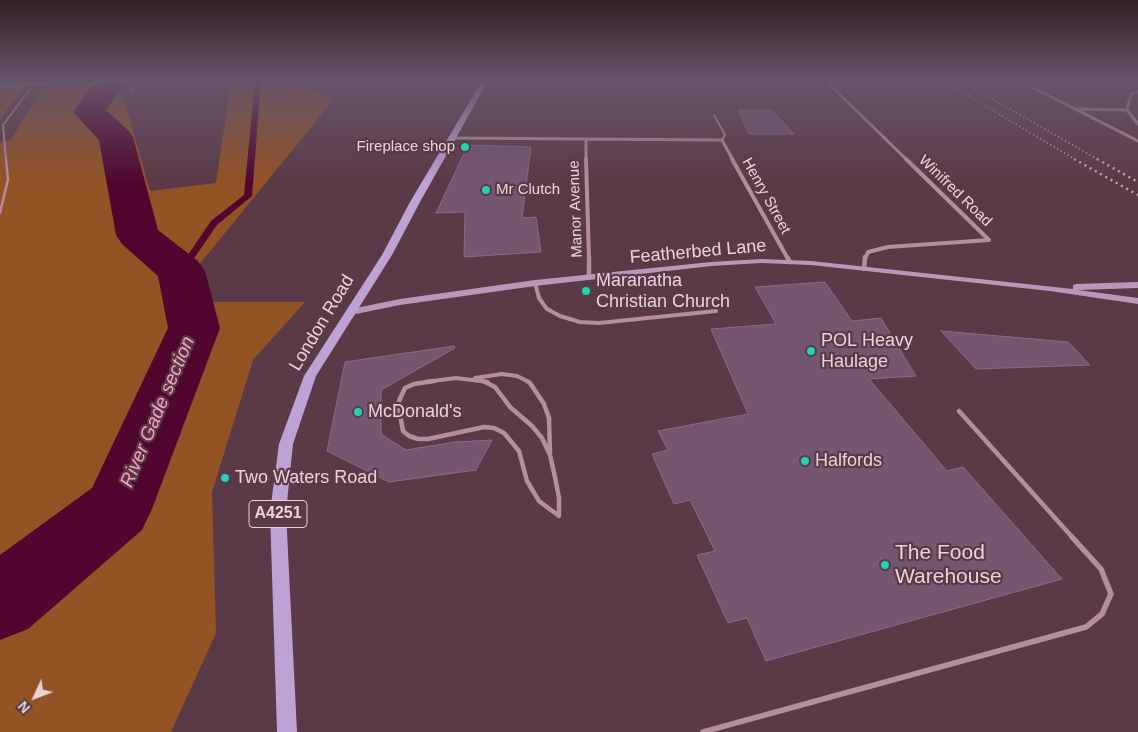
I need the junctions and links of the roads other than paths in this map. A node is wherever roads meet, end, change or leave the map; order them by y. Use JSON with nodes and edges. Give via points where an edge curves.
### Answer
{"nodes":[{"id":1,"x":10,"y":115,"type":"edge"},
{"id":2,"x":464,"y":115,"type":"edge"},
{"id":3,"x":714,"y":115,"type":"dead end"},
{"id":4,"x":862,"y":115,"type":"edge"},
{"id":5,"x":1088,"y":115,"type":"edge"},
{"id":6,"x":450,"y":138,"type":"junction"},
{"id":7,"x":586,"y":140,"type":"junction"},
{"id":8,"x":722,"y":140,"type":"junction"},
{"id":9,"x":1138,"y":141,"type":"edge"},
{"id":10,"x":0,"y":213,"type":"edge"},
{"id":11,"x":790,"y":262,"type":"junction"},
{"id":12,"x":864,"y":269,"type":"junction"},
{"id":13,"x":589,"y":278,"type":"junction"},
{"id":14,"x":535,"y":283,"type":"junction"},
{"id":15,"x":1138,"y":285,"type":"edge"},
{"id":16,"x":1050,"y":288,"type":"junction"},
{"id":17,"x":1138,"y":301,"type":"edge"},
{"id":18,"x":716,"y":311,"type":"dead end"},
{"id":19,"x":351,"y":312,"type":"junction"},
{"id":20,"x":473,"y":378,"type":"junction"},
{"id":21,"x":959,"y":411,"type":"dead end"},
{"id":22,"x":550,"y":455,"type":"junction"},
{"id":23,"x":287,"y":732,"type":"edge"},
{"id":24,"x":703,"y":732,"type":"edge"}],
"edges":[{"from":1,"to":10,"type":"lane","via":[[3,125],[8,179]]},
{"from":2,"to":6,"type":"main road","name":"London Road","number":"A4251"},
{"from":3,"to":8,"type":"lane","via":[[725,135]]},
{"from":4,"to":12,"type":"street","name":"Winifred Road","via":[[989,240],[875,249],[865,257]]},
{"from":5,"to":9,"type":"street"},
{"from":6,"to":7,"type":"street"},
{"from":6,"to":19,"type":"main road","name":"London Road","number":"A4251","via":[[387,255]]},
{"from":7,"to":8,"type":"street"},
{"from":7,"to":13,"type":"street","name":"Manor Avenue"},
{"from":8,"to":11,"type":"street","name":"Henry Street"},
{"from":11,"to":12,"type":"street","name":"Featherbed Lane"},
{"from":11,"to":13,"type":"street","name":"Featherbed Lane","via":[[739,262]]},
{"from":12,"to":16,"type":"street","name":"Featherbed Lane"},
{"from":13,"to":14,"type":"street","name":"Featherbed Lane"},
{"from":14,"to":18,"type":"lane","via":[[538,298],[547,309],[580,322],[599,323]]},
{"from":14,"to":19,"type":"street","name":"Featherbed Lane"},
{"from":15,"to":16,"type":"street","name":"Featherbed Lane"},
{"from":16,"to":17,"type":"street","name":"Featherbed Lane"},
{"from":19,"to":23,"type":"main road","name":"London Road","number":"A4251","via":[[310,376],[286,444],[278,512]]},
{"from":20,"to":22,"type":"lane","via":[[495,387],[510,407],[542,438]]},
{"from":20,"to":22,"type":"lane","via":[[502,374],[517,376],[530,383],[549,418]]},
{"from":20,"to":22,"type":"lane","via":[[439,380],[405,388],[398,403],[403,431],[418,438],[484,427],[504,433],[518,451],[527,481],[539,501],[559,516],[559,498]]},
{"from":21,"to":24,"type":"lane","via":[[1101,569],[1111,594],[1102,614],[1086,627]]}]}
